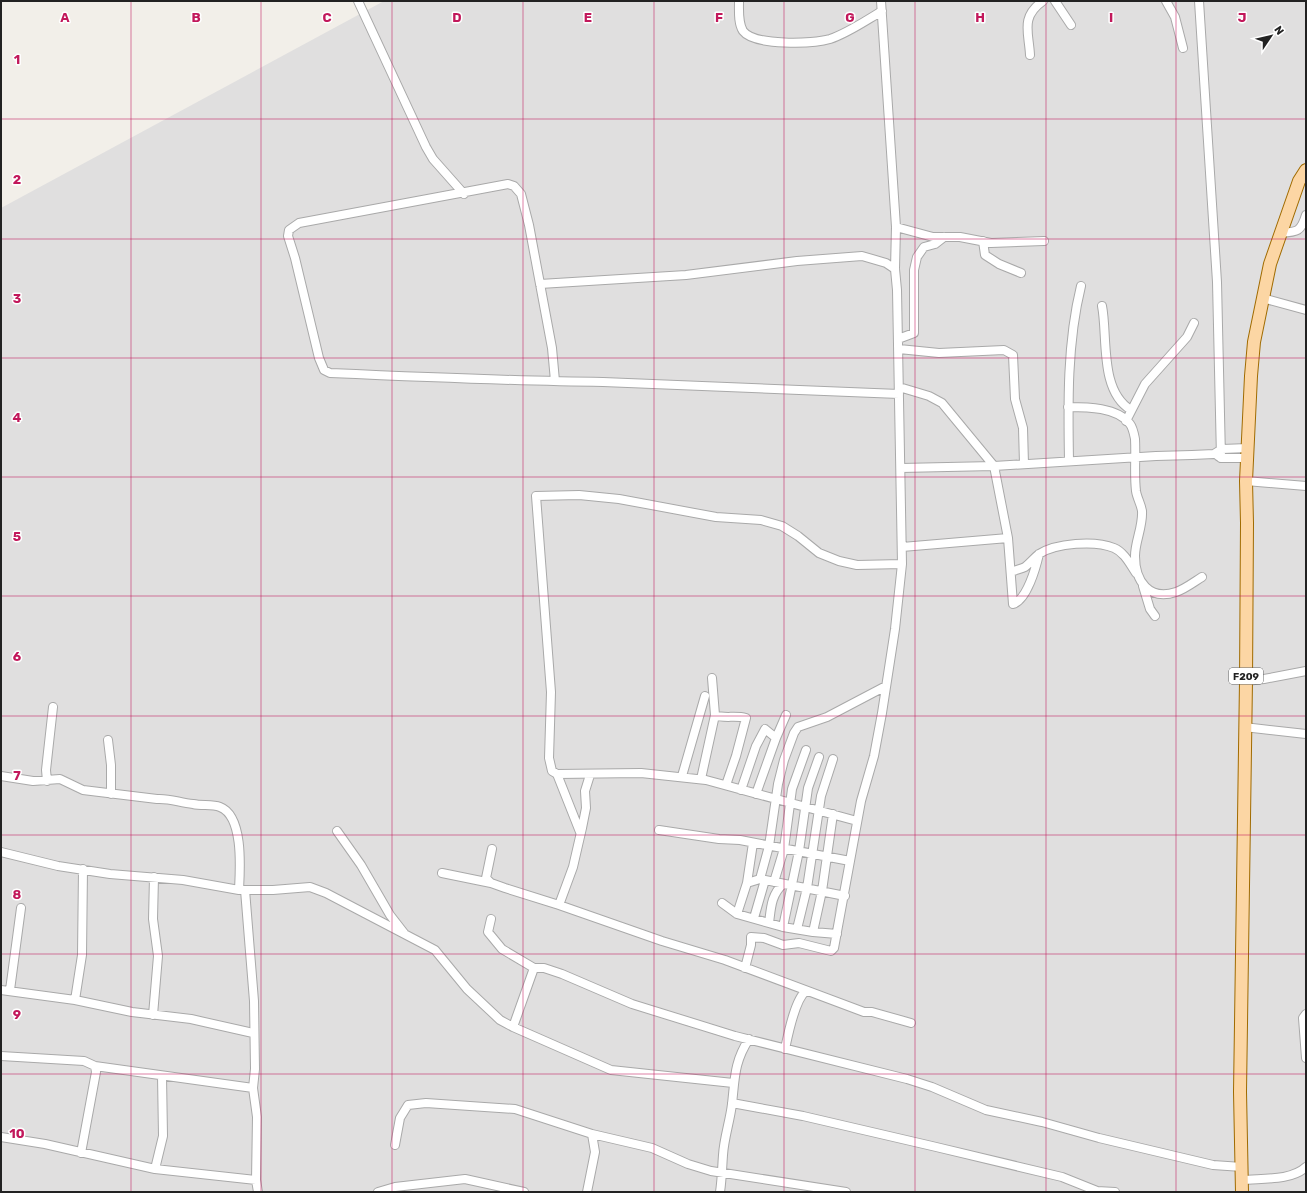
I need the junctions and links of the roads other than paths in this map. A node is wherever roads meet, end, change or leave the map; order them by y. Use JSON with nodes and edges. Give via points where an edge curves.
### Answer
{"nodes":[{"id":1,"x":358,"y":1,"type":"edge"},
{"id":2,"x":739,"y":1,"type":"edge"},
{"id":3,"x":881,"y":1,"type":"edge"},
{"id":4,"x":1043,"y":1,"type":"edge"},
{"id":5,"x":1055,"y":1,"type":"edge"},
{"id":6,"x":1166,"y":1,"type":"edge"},
{"id":7,"x":1199,"y":1,"type":"edge"},
{"id":8,"x":882,"y":11,"type":"junction"},
{"id":9,"x":1071,"y":25,"type":"dead end"},
{"id":10,"x":1183,"y":48,"type":"dead end"},
{"id":11,"x":1030,"y":55,"type":"dead end"},
{"id":12,"x":1306,"y":170,"type":"edge"},
{"id":13,"x":1302,"y":183,"type":"edge"},
{"id":14,"x":464,"y":194,"type":"junction"},
{"id":15,"x":1306,"y":215,"type":"edge"},
{"id":16,"x":896,"y":227,"type":"junction"},
{"id":17,"x":1280,"y":233,"type":"junction"},
{"id":18,"x":945,"y":237,"type":"junction"},
{"id":19,"x":983,"y":241,"type":"junction"},
{"id":20,"x":1044,"y":241,"type":"dead end"},
{"id":21,"x":895,"y":269,"type":"junction"},
{"id":22,"x":1021,"y":273,"type":"dead end"},
{"id":23,"x":540,"y":284,"type":"junction"},
{"id":24,"x":1081,"y":286,"type":"dead end"},
{"id":25,"x":1262,"y":298,"type":"junction"},
{"id":26,"x":1102,"y":306,"type":"dead end"},
{"id":27,"x":1306,"y":310,"type":"edge"},
{"id":28,"x":1194,"y":323,"type":"dead end"},
{"id":29,"x":898,"y":339,"type":"junction"},
{"id":30,"x":899,"y":349,"type":"junction"},
{"id":31,"x":555,"y":381,"type":"junction"},
{"id":32,"x":899,"y":391,"type":"junction"},
{"id":33,"x":1068,"y":407,"type":"junction"},
{"id":34,"x":1132,"y":410,"type":"junction"},
{"id":35,"x":1126,"y":421,"type":"junction"},
{"id":36,"x":1222,"y":448,"type":"junction"},
{"id":37,"x":1248,"y":453,"type":"junction"},
{"id":38,"x":1214,"y":454,"type":"junction"},
{"id":39,"x":1136,"y":457,"type":"junction"},
{"id":40,"x":1221,"y":458,"type":"junction"},
{"id":41,"x":1069,"y":461,"type":"junction"},
{"id":42,"x":1024,"y":464,"type":"junction"},
{"id":43,"x":994,"y":466,"type":"junction"},
{"id":44,"x":902,"y":468,"type":"junction"},
{"id":45,"x":1246,"y":482,"type":"junction"},
{"id":46,"x":1306,"y":486,"type":"edge"},
{"id":47,"x":1008,"y":538,"type":"junction"},
{"id":48,"x":902,"y":547,"type":"junction"},
{"id":49,"x":1039,"y":554,"type":"junction"},
{"id":50,"x":902,"y":564,"type":"junction"},
{"id":51,"x":1011,"y":572,"type":"junction"},
{"id":52,"x":1137,"y":575,"type":"junction"},
{"id":53,"x":1202,"y":577,"type":"dead end"},
{"id":54,"x":1143,"y":586,"type":"junction"},
{"id":55,"x":1155,"y":616,"type":"dead end"},
{"id":56,"x":1306,"y":671,"type":"edge"},
{"id":57,"x":712,"y":678,"type":"dead end"},
{"id":58,"x":1246,"y":681,"type":"junction"},
{"id":59,"x":886,"y":686,"type":"junction"},
{"id":60,"x":705,"y":696,"type":"dead end"},
{"id":61,"x":53,"y":707,"type":"dead end"},
{"id":62,"x":786,"y":715,"type":"dead end"},
{"id":63,"x":715,"y":716,"type":"junction"},
{"id":64,"x":1244,"y":728,"type":"junction"},
{"id":65,"x":1306,"y":734,"type":"edge"},
{"id":66,"x":776,"y":738,"type":"junction"},
{"id":67,"x":108,"y":740,"type":"dead end"},
{"id":68,"x":806,"y":750,"type":"dead end"},
{"id":69,"x":819,"y":757,"type":"dead end"},
{"id":70,"x":834,"y":759,"type":"dead end"},
{"id":71,"x":557,"y":774,"type":"junction"},
{"id":72,"x":590,"y":775,"type":"junction"},
{"id":73,"x":1,"y":776,"type":"edge"},
{"id":74,"x":682,"y":776,"type":"junction"},
{"id":75,"x":701,"y":779,"type":"junction"},
{"id":76,"x":47,"y":781,"type":"junction"},
{"id":77,"x":726,"y":785,"type":"junction"},
{"id":78,"x":741,"y":790,"type":"junction"},
{"id":79,"x":111,"y":794,"type":"junction"},
{"id":80,"x":756,"y":794,"type":"junction"},
{"id":81,"x":777,"y":800,"type":"junction"},
{"id":82,"x":789,"y":802,"type":"junction"},
{"id":83,"x":806,"y":807,"type":"junction"},
{"id":84,"x":819,"y":810,"type":"junction"},
{"id":85,"x":834,"y":814,"type":"junction"},
{"id":86,"x":857,"y":821,"type":"junction"},
{"id":87,"x":659,"y":830,"type":"dead end"},
{"id":88,"x":337,"y":831,"type":"dead end"},
{"id":89,"x":580,"y":832,"type":"junction"},
{"id":90,"x":753,"y":843,"type":"junction"},
{"id":91,"x":769,"y":846,"type":"junction"},
{"id":92,"x":492,"y":849,"type":"dead end"},
{"id":93,"x":784,"y":849,"type":"junction"},
{"id":94,"x":799,"y":851,"type":"junction"},
{"id":95,"x":1,"y":852,"type":"edge"},
{"id":96,"x":812,"y":854,"type":"junction"},
{"id":97,"x":828,"y":858,"type":"junction"},
{"id":98,"x":850,"y":861,"type":"junction"},
{"id":99,"x":83,"y":869,"type":"junction"},
{"id":100,"x":749,"y":872,"type":"junction"},
{"id":101,"x":442,"y":873,"type":"dead end"},
{"id":102,"x":154,"y":877,"type":"junction"},
{"id":103,"x":762,"y":880,"type":"junction"},
{"id":104,"x":774,"y":882,"type":"junction"},
{"id":105,"x":491,"y":883,"type":"junction"},
{"id":106,"x":747,"y":883,"type":"junction"},
{"id":107,"x":787,"y":884,"type":"junction"},
{"id":108,"x":807,"y":888,"type":"junction"},
{"id":109,"x":242,"y":890,"type":"junction"},
{"id":110,"x":822,"y":892,"type":"junction"},
{"id":111,"x":845,"y":896,"type":"junction"},
{"id":112,"x":722,"y":903,"type":"dead end"},
{"id":113,"x":559,"y":905,"type":"junction"},
{"id":114,"x":21,"y":908,"type":"dead end"},
{"id":115,"x":737,"y":914,"type":"junction"},
{"id":116,"x":754,"y":918,"type":"junction"},
{"id":117,"x":491,"y":919,"type":"dead end"},
{"id":118,"x":769,"y":923,"type":"junction"},
{"id":119,"x":783,"y":927,"type":"junction"},
{"id":120,"x":797,"y":929,"type":"junction"},
{"id":121,"x":814,"y":932,"type":"junction"},
{"id":122,"x":837,"y":934,"type":"junction"},
{"id":123,"x":407,"y":936,"type":"junction"},
{"id":124,"x":534,"y":968,"type":"junction"},
{"id":125,"x":745,"y":968,"type":"junction"},
{"id":126,"x":1,"y":990,"type":"edge"},
{"id":127,"x":10,"y":990,"type":"junction"},
{"id":128,"x":806,"y":991,"type":"junction"},
{"id":129,"x":75,"y":1000,"type":"junction"},
{"id":130,"x":1306,"y":1014,"type":"edge"},
{"id":131,"x":153,"y":1015,"type":"junction"},
{"id":132,"x":912,"y":1023,"type":"dead end"},
{"id":133,"x":513,"y":1027,"type":"junction"},
{"id":134,"x":253,"y":1033,"type":"junction"},
{"id":135,"x":749,"y":1039,"type":"junction"},
{"id":136,"x":785,"y":1049,"type":"junction"},
{"id":137,"x":1,"y":1056,"type":"edge"},
{"id":138,"x":1306,"y":1058,"type":"edge"},
{"id":139,"x":95,"y":1066,"type":"junction"},
{"id":140,"x":162,"y":1076,"type":"junction"},
{"id":141,"x":733,"y":1083,"type":"junction"},
{"id":142,"x":253,"y":1088,"type":"junction"},
{"id":143,"x":732,"y":1103,"type":"junction"},
{"id":144,"x":592,"y":1134,"type":"junction"},
{"id":145,"x":1,"y":1137,"type":"edge"},
{"id":146,"x":395,"y":1145,"type":"dead end"},
{"id":147,"x":82,"y":1153,"type":"junction"},
{"id":148,"x":1242,"y":1167,"type":"junction"},
{"id":149,"x":1306,"y":1167,"type":"edge"},
{"id":150,"x":156,"y":1169,"type":"junction"},
{"id":151,"x":724,"y":1173,"type":"junction"},
{"id":152,"x":256,"y":1180,"type":"junction"},
{"id":153,"x":1242,"y":1186,"type":"edge"},
{"id":154,"x":258,"y":1192,"type":"edge"},
{"id":155,"x":378,"y":1192,"type":"edge"},
{"id":156,"x":524,"y":1192,"type":"edge"},
{"id":157,"x":587,"y":1192,"type":"edge"},
{"id":158,"x":720,"y":1192,"type":"edge"},
{"id":159,"x":846,"y":1192,"type":"edge"},
{"id":160,"x":1115,"y":1192,"type":"edge"}],
"edges":[{"from":1,"to":14,"type":"street","via":[[426,147],[433,159]]},
{"from":2,"to":8,"type":"street","via":[[740,25],[744,32],[751,38],[765,42],[828,40]]},
{"from":3,"to":8,"type":"street"},
{"from":4,"to":11,"type":"street","via":[[1034,10],[1028,22],[1026,32]]},
{"from":5,"to":9,"type":"street"},
{"from":6,"to":10,"type":"street","via":[[1175,17]]},
{"from":7,"to":36,"type":"street","via":[[1217,282]]},
{"from":8,"to":16,"type":"street"},
{"from":12,"to":13,"type":"main road","number":"F209"},
{"from":13,"to":17,"type":"main road","number":"F209"},
{"from":14,"to":23,"type":"street","via":[[508,184],[514,186],[521,194]]},
{"from":14,"to":31,"type":"street","via":[[299,223],[289,230],[288,236],[321,365],[330,373]]},
{"from":15,"to":17,"type":"street","via":[[1302,227],[1298,230]]},
{"from":16,"to":18,"type":"street","via":[[933,237]]},
{"from":16,"to":21,"type":"street"},
{"from":17,"to":25,"type":"main road","number":"F209"},
{"from":18,"to":19,"type":"street"},
{"from":18,"to":29,"type":"street","via":[[935,244],[924,247],[917,258],[914,270],[914,332]]},
{"from":19,"to":20,"type":"street"},
{"from":19,"to":22,"type":"street","via":[[984,255]]},
{"from":21,"to":23,"type":"street","via":[[886,263],[862,256],[686,274]]},
{"from":21,"to":29,"type":"street"},
{"from":23,"to":31,"type":"street","via":[[552,348]]},
{"from":24,"to":33,"type":"street","via":[[1072,330]]},
{"from":25,"to":27,"type":"street"},
{"from":25,"to":37,"type":"main road","number":"F209","via":[[1254,342]]},
{"from":26,"to":34,"type":"street","via":[[1105,354],[1109,372],[1117,396]]},
{"from":28,"to":34,"type":"street","via":[[1187,337],[1145,384]]},
{"from":29,"to":30,"type":"street"},
{"from":30,"to":32,"type":"street"},
{"from":30,"to":42,"type":"street","via":[[939,353],[1004,350],[1013,355],[1016,399],[1024,428]]},
{"from":31,"to":32,"type":"street"},
{"from":32,"to":43,"type":"street","via":[[928,396],[942,403]]},
{"from":32,"to":44,"type":"street"},
{"from":33,"to":35,"type":"street","via":[[1104,410]]},
{"from":33,"to":41,"type":"street"},
{"from":34,"to":35,"type":"street"},
{"from":35,"to":39,"type":"street","via":[[1130,424],[1136,439]]},
{"from":36,"to":37,"type":"street"},
{"from":36,"to":38,"type":"street"},
{"from":36,"to":40,"type":"street"},
{"from":37,"to":40,"type":"street"},
{"from":37,"to":45,"type":"main road","number":"F209"},
{"from":38,"to":39,"type":"street"},
{"from":38,"to":40,"type":"street"},
{"from":39,"to":41,"type":"street"},
{"from":39,"to":52,"type":"street","via":[[1136,491],[1142,511],[1135,555]]},
{"from":41,"to":42,"type":"street"},
{"from":42,"to":43,"type":"street"},
{"from":43,"to":44,"type":"street"},
{"from":43,"to":47,"type":"street"},
{"from":44,"to":48,"type":"street"},
{"from":45,"to":46,"type":"street"},
{"from":45,"to":58,"type":"main road","number":"F209"},
{"from":47,"to":48,"type":"street"},
{"from":47,"to":51,"type":"street"},
{"from":48,"to":50,"type":"street"},
{"from":49,"to":51,"type":"street","via":[[1024,567]]},
{"from":49,"to":51,"type":"street","via":[[1031,580],[1020,599],[1013,604]]},
{"from":49,"to":52,"type":"street","via":[[1066,544],[1103,545],[1122,553]]},
{"from":50,"to":59,"type":"street"},
{"from":50,"to":71,"type":"street","via":[[857,565],[840,560],[819,553],[782,526],[761,520],[716,517],[619,499],[579,495],[536,496],[551,692],[550,762],[552,771]]},
{"from":52,"to":54,"type":"street"},
{"from":53,"to":54,"type":"street","via":[[1176,592],[1164,595]]},
{"from":54,"to":55,"type":"street","via":[[1146,600]]},
{"from":56,"to":58,"type":"street"},
{"from":57,"to":63,"type":"street"},
{"from":58,"to":64,"type":"main road","number":"F209"},
{"from":59,"to":81,"type":"street","via":[[827,717],[798,727],[784,760],[776,794]]},
{"from":59,"to":86,"type":"street","via":[[874,756]]},
{"from":60,"to":74,"type":"street"},
{"from":61,"to":76,"type":"street"},
{"from":62,"to":66,"type":"street"},
{"from":63,"to":75,"type":"street"},
{"from":63,"to":77,"type":"street","via":[[737,715],[746,718]]},
{"from":64,"to":65,"type":"street"},
{"from":64,"to":148,"type":"main road","number":"F209","via":[[1240,1092]]},
{"from":66,"to":78,"type":"street","via":[[764,729]]},
{"from":66,"to":80,"type":"street"},
{"from":67,"to":79,"type":"street"},
{"from":68,"to":82,"type":"street","via":[[796,774]]},
{"from":69,"to":83,"type":"street","via":[[808,788]]},
{"from":70,"to":84,"type":"street"},
{"from":71,"to":72,"type":"street"},
{"from":71,"to":89,"type":"street"},
{"from":72,"to":74,"type":"street","via":[[641,773]]},
{"from":72,"to":89,"type":"street","via":[[585,791],[586,808]]},
{"from":73,"to":76,"type":"street"},
{"from":74,"to":75,"type":"street"},
{"from":75,"to":77,"type":"street"},
{"from":76,"to":79,"type":"street","via":[[60,779],[83,790]]},
{"from":77,"to":78,"type":"street"},
{"from":78,"to":80,"type":"street"},
{"from":79,"to":109,"type":"street","via":[[169,798],[190,804],[217,806],[227,811],[232,816],[235,826]]},
{"from":80,"to":81,"type":"street"},
{"from":81,"to":82,"type":"street"},
{"from":81,"to":91,"type":"street"},
{"from":82,"to":83,"type":"street"},
{"from":82,"to":93,"type":"street"},
{"from":83,"to":84,"type":"street"},
{"from":83,"to":94,"type":"street"},
{"from":84,"to":85,"type":"street"},
{"from":84,"to":96,"type":"street"},
{"from":85,"to":86,"type":"street"},
{"from":85,"to":97,"type":"street"},
{"from":86,"to":98,"type":"street"},
{"from":87,"to":90,"type":"street"},
{"from":88,"to":123,"type":"street","via":[[361,865],[390,915]]},
{"from":89,"to":113,"type":"street","via":[[573,867]]},
{"from":90,"to":91,"type":"street"},
{"from":90,"to":100,"type":"street"},
{"from":91,"to":93,"type":"street"},
{"from":91,"to":103,"type":"street"},
{"from":92,"to":105,"type":"street","via":[[486,878]]},
{"from":93,"to":94,"type":"street"},
{"from":93,"to":104,"type":"street"},
{"from":94,"to":96,"type":"street"},
{"from":94,"to":107,"type":"street"},
{"from":95,"to":99,"type":"street","via":[[58,866]]},
{"from":96,"to":97,"type":"street"},
{"from":96,"to":108,"type":"street"},
{"from":97,"to":98,"type":"street"},
{"from":97,"to":110,"type":"street"},
{"from":98,"to":111,"type":"street"},
{"from":99,"to":102,"type":"street"},
{"from":99,"to":129,"type":"street","via":[[82,955]]},
{"from":100,"to":103,"type":"street"},
{"from":100,"to":106,"type":"street"},
{"from":101,"to":105,"type":"street"},
{"from":102,"to":109,"type":"street"},
{"from":102,"to":131,"type":"street","via":[[153,919],[158,956]]},
{"from":103,"to":104,"type":"street"},
{"from":103,"to":106,"type":"street"},
{"from":103,"to":116,"type":"street"},
{"from":104,"to":107,"type":"street"},
{"from":105,"to":113,"type":"street"},
{"from":106,"to":115,"type":"street"},
{"from":107,"to":108,"type":"street"},
{"from":107,"to":118,"type":"street","via":[[775,892]]},
{"from":107,"to":119,"type":"street"},
{"from":108,"to":110,"type":"street"},
{"from":108,"to":120,"type":"street"},
{"from":109,"to":123,"type":"street","via":[[310,887]]},
{"from":109,"to":134,"type":"street","via":[[254,1001]]},
{"from":110,"to":111,"type":"street"},
{"from":110,"to":121,"type":"street"},
{"from":111,"to":122,"type":"street"},
{"from":112,"to":115,"type":"street"},
{"from":113,"to":125,"type":"street"},
{"from":114,"to":127,"type":"street"},
{"from":115,"to":116,"type":"street"},
{"from":116,"to":118,"type":"street"},
{"from":117,"to":124,"type":"street","via":[[488,932],[493,939],[502,949]]},
{"from":118,"to":119,"type":"street"},
{"from":119,"to":120,"type":"street"},
{"from":120,"to":121,"type":"street"},
{"from":121,"to":122,"type":"street"},
{"from":122,"to":125,"type":"street","via":[[836,944],[831,951],[799,943],[783,944],[751,937]]},
{"from":123,"to":133,"type":"street","via":[[439,954],[467,989],[500,1020]]},
{"from":124,"to":133,"type":"street"},
{"from":124,"to":135,"type":"street","via":[[544,968],[562,974],[632,1004]]},
{"from":125,"to":128,"type":"street"},
{"from":126,"to":127,"type":"street"},
{"from":127,"to":129,"type":"street"},
{"from":128,"to":132,"type":"street","via":[[864,1012]]},
{"from":128,"to":136,"type":"street","via":[[798,1003]]},
{"from":129,"to":131,"type":"street"},
{"from":130,"to":138,"type":"street"},
{"from":131,"to":134,"type":"street","via":[[191,1019]]},
{"from":133,"to":141,"type":"street","via":[[612,1070]]},
{"from":134,"to":142,"type":"street"},
{"from":135,"to":136,"type":"street"},
{"from":135,"to":141,"type":"street","via":[[742,1049]]},
{"from":136,"to":148,"type":"street","via":[[906,1079],[986,1110],[1214,1165]]},
{"from":137,"to":139,"type":"street","via":[[84,1061]]},
{"from":139,"to":140,"type":"street"},
{"from":139,"to":147,"type":"street"},
{"from":140,"to":142,"type":"street"},
{"from":140,"to":150,"type":"street","via":[[163,1136]]},
{"from":141,"to":143,"type":"street"},
{"from":142,"to":152,"type":"street","via":[[257,1117]]},
{"from":143,"to":151,"type":"street","via":[[723,1155]]},
{"from":143,"to":160,"type":"street","via":[[802,1116],[932,1146],[1062,1177],[1097,1191]]},
{"from":144,"to":146,"type":"street","via":[[515,1109],[408,1104],[400,1118]]},
{"from":144,"to":151,"type":"street","via":[[637,1143],[688,1164]]},
{"from":144,"to":157,"type":"street","via":[[595,1152]]},
{"from":145,"to":147,"type":"street"},
{"from":147,"to":150,"type":"street"},
{"from":148,"to":153,"type":"main road","number":"F209"},
{"from":149,"to":153,"type":"street","via":[[1289,1175]]},
{"from":150,"to":152,"type":"street"},
{"from":151,"to":158,"type":"street"},
{"from":151,"to":159,"type":"street"},
{"from":152,"to":154,"type":"street"},
{"from":155,"to":156,"type":"street","via":[[395,1187],[465,1179]]}]}
